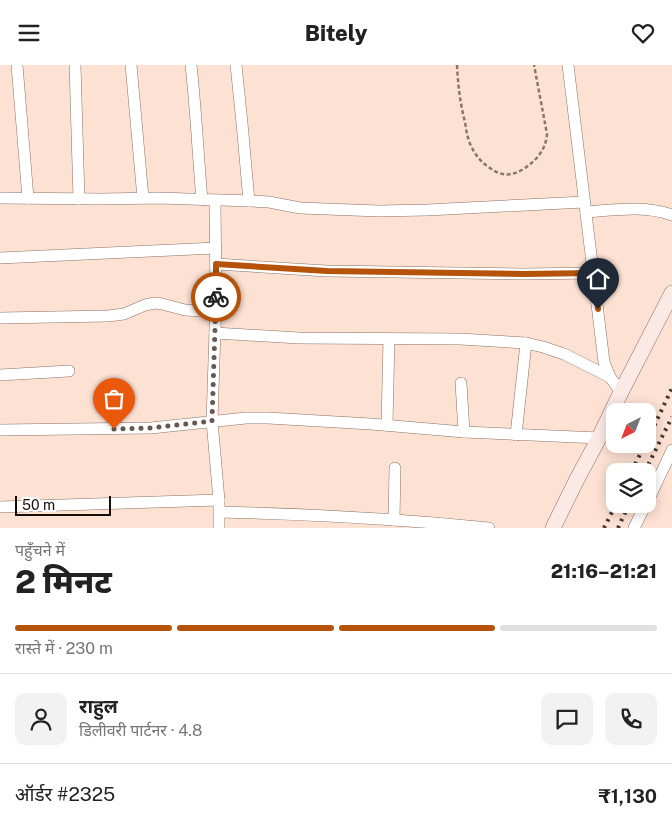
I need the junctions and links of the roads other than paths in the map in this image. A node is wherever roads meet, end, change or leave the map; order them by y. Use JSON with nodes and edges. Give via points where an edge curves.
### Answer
{"nodes":[{"id":1,"x":17,"y":65,"type":"edge"},
{"id":2,"x":75,"y":65,"type":"edge"},
{"id":3,"x":131,"y":65,"type":"edge"},
{"id":4,"x":191,"y":65,"type":"edge"},
{"id":5,"x":236,"y":65,"type":"edge"},
{"id":6,"x":568,"y":65,"type":"edge"},
{"id":7,"x":0,"y":198,"type":"edge"},
{"id":8,"x":28,"y":198,"type":"junction"},
{"id":9,"x":143,"y":198,"type":"junction"},
{"id":10,"x":79,"y":199,"type":"junction"},
{"id":11,"x":202,"y":200,"type":"junction"},
{"id":12,"x":215,"y":201,"type":"junction"},
{"id":13,"x":249,"y":201,"type":"junction"},
{"id":14,"x":585,"y":207,"type":"junction"},
{"id":15,"x":672,"y":215,"type":"edge"},
{"id":16,"x":216,"y":249,"type":"junction"},
{"id":17,"x":0,"y":258,"type":"edge"},
{"id":18,"x":216,"y":264,"type":"junction"},
{"id":19,"x":594,"y":273,"type":"junction"},
{"id":20,"x":672,"y":293,"type":"edge"},
{"id":21,"x":215,"y":311,"type":"junction"},
{"id":22,"x":0,"y":318,"type":"edge"},
{"id":23,"x":215,"y":333,"type":"junction"},
{"id":24,"x":389,"y":339,"type":"junction"},
{"id":25,"x":526,"y":343,"type":"junction"},
{"id":26,"x":69,"y":371,"type":"dead end"},
{"id":27,"x":0,"y":375,"type":"edge"},
{"id":28,"x":610,"y":377,"type":"junction"},
{"id":29,"x":461,"y":383,"type":"dead end"},
{"id":30,"x":621,"y":392,"type":"junction"},
{"id":31,"x":212,"y":421,"type":"junction"},
{"id":32,"x":387,"y":425,"type":"junction"},
{"id":33,"x":0,"y":430,"type":"edge"},
{"id":34,"x":464,"y":432,"type":"junction"},
{"id":35,"x":516,"y":435,"type":"junction"},
{"id":36,"x":599,"y":438,"type":"junction"},
{"id":37,"x":672,"y":450,"type":"edge"},
{"id":38,"x":395,"y":468,"type":"dead end"},
{"id":39,"x":656,"y":483,"type":"edge"},
{"id":40,"x":220,"y":500,"type":"junction"},
{"id":41,"x":0,"y":507,"type":"edge"},
{"id":42,"x":220,"y":512,"type":"junction"},
{"id":43,"x":642,"y":513,"type":"edge"},
{"id":44,"x":394,"y":519,"type":"junction"},
{"id":45,"x":407,"y":524,"type":"edge"},
{"id":46,"x":219,"y":528,"type":"edge"},
{"id":47,"x":489,"y":528,"type":"edge"},
{"id":48,"x":553,"y":528,"type":"edge"},
{"id":49,"x":634,"y":528,"type":"edge"}],
"edges":[{"from":1,"to":8,"type":"street"},
{"from":2,"to":10,"type":"street"},
{"from":3,"to":9,"type":"street"},
{"from":4,"to":11,"type":"street"},
{"from":5,"to":13,"type":"street"},
{"from":6,"to":14,"type":"street"},
{"from":7,"to":8,"type":"street"},
{"from":8,"to":10,"type":"street"},
{"from":9,"to":10,"type":"street"},
{"from":9,"to":11,"type":"street"},
{"from":11,"to":12,"type":"street"},
{"from":12,"to":13,"type":"street"},
{"from":12,"to":16,"type":"street"},
{"from":13,"to":14,"type":"street","via":[[300,208],[379,211]]},
{"from":14,"to":15,"type":"street","via":[[647,209]]},
{"from":14,"to":19,"type":"street"},
{"from":16,"to":17,"type":"street"},
{"from":16,"to":18,"type":"street"},
{"from":18,"to":19,"type":"street","via":[[336,271]]},
{"from":18,"to":21,"type":"street"},
{"from":19,"to":28,"type":"street","via":[[604,361]]},
{"from":20,"to":30,"type":"street"},
{"from":21,"to":22,"type":"street","via":[[185,310],[155,303],[108,316]]},
{"from":21,"to":23,"type":"street"},
{"from":23,"to":24,"type":"street"},
{"from":23,"to":31,"type":"street"},
{"from":24,"to":25,"type":"street"},
{"from":24,"to":32,"type":"street"},
{"from":25,"to":28,"type":"street","via":[[564,354]]},
{"from":25,"to":35,"type":"street"},
{"from":26,"to":27,"type":"street"},
{"from":28,"to":30,"type":"street"},
{"from":29,"to":34,"type":"street"},
{"from":30,"to":36,"type":"street"},
{"from":31,"to":32,"type":"street","via":[[268,418]]},
{"from":31,"to":33,"type":"street","via":[[151,428]]},
{"from":31,"to":40,"type":"street"},
{"from":32,"to":34,"type":"street"},
{"from":34,"to":35,"type":"street"},
{"from":35,"to":36,"type":"street"},
{"from":36,"to":48,"type":"street"},
{"from":37,"to":39,"type":"street"},
{"from":38,"to":44,"type":"street"},
{"from":40,"to":41,"type":"street"},
{"from":40,"to":42,"type":"street"},
{"from":42,"to":44,"type":"street"},
{"from":42,"to":46,"type":"street"},
{"from":43,"to":49,"type":"street"},
{"from":44,"to":45,"type":"street"},
{"from":45,"to":47,"type":"street"}]}
